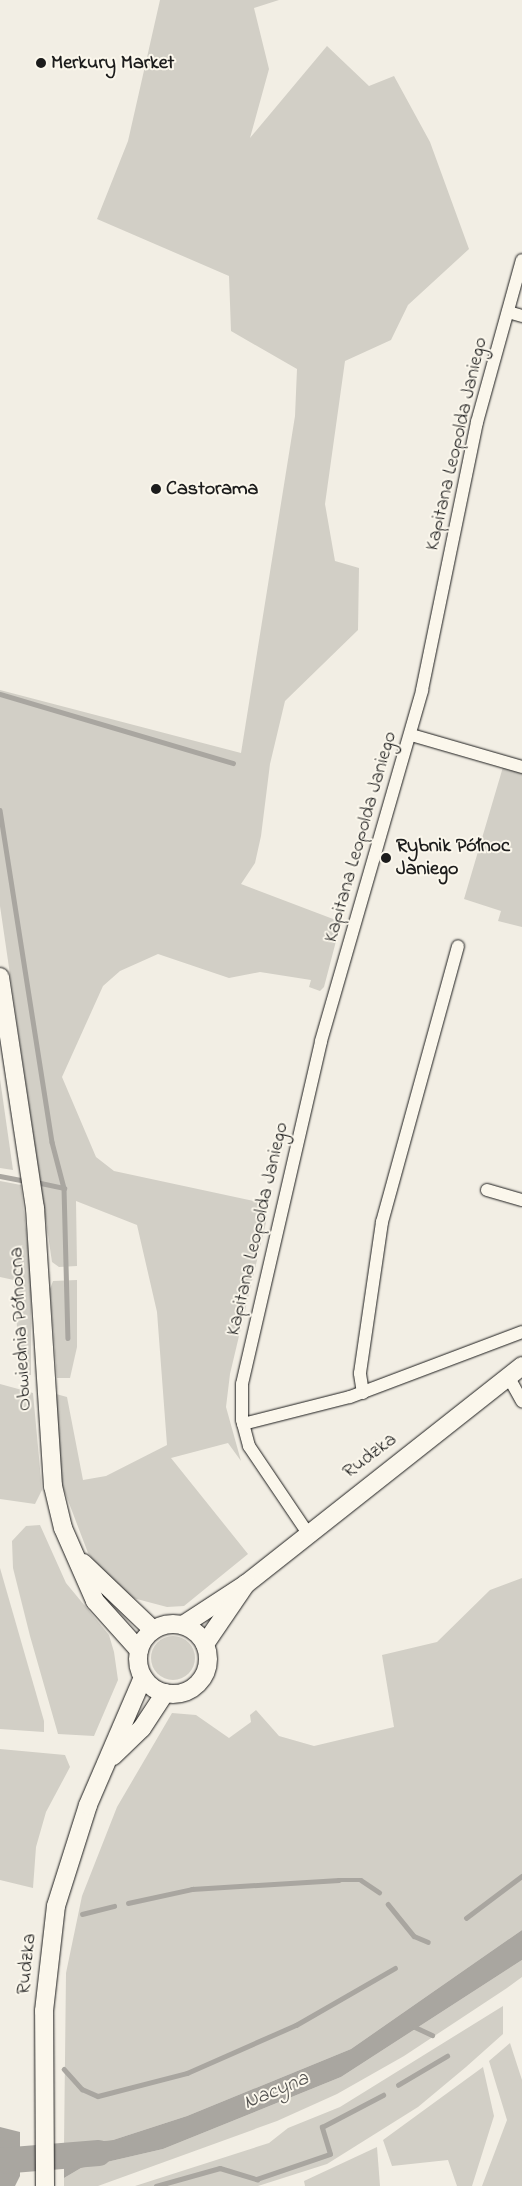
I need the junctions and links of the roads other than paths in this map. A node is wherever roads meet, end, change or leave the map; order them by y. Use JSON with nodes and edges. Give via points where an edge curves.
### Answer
{"nodes":[{"id":1,"x":522,"y":260,"type":"edge"},
{"id":2,"x":508,"y":312,"type":"junction"},
{"id":3,"x":522,"y":316,"type":"edge"},
{"id":4,"x":411,"y":735,"type":"junction"},
{"id":5,"x":522,"y":767,"type":"edge"},
{"id":6,"x":458,"y":946,"type":"dead end"},
{"id":7,"x":0,"y":978,"type":"edge"},
{"id":8,"x":487,"y":1190,"type":"dead end"},
{"id":9,"x":522,"y":1200,"type":"edge"},
{"id":10,"x":522,"y":1332,"type":"edge"},
{"id":11,"x":515,"y":1371,"type":"edge"},
{"id":12,"x":363,"y":1393,"type":"junction"},
{"id":13,"x":522,"y":1401,"type":"edge"},
{"id":14,"x":243,"y":1424,"type":"junction"},
{"id":15,"x":307,"y":1532,"type":"junction"},
{"id":16,"x":76,"y":1557,"type":"junction"},
{"id":17,"x":246,"y":1584,"type":"junction"},
{"id":18,"x":183,"y":1625,"type":"junction"},
{"id":19,"x":153,"y":1630,"type":"junction"},
{"id":20,"x":205,"y":1644,"type":"junction"},
{"id":21,"x":138,"y":1650,"type":"junction"},
{"id":22,"x":143,"y":1678,"type":"junction"},
{"id":23,"x":164,"y":1693,"type":"junction"},
{"id":24,"x":110,"y":1758,"type":"junction"},
{"id":25,"x":45,"y":2186,"type":"edge"}],
"edges":[{"from":1,"to":2,"type":"street","name":"Kapitana Leopolda Janiego"},
{"from":2,"to":3,"type":"street"},
{"from":2,"to":4,"type":"street","name":"Kapitana Leopolda Janiego","via":[[477,422]]},
{"from":4,"to":5,"type":"street"},
{"from":4,"to":14,"type":"street","name":"Kapitana Leopolda Janiego","via":[[319,1049],[244,1372]]},
{"from":6,"to":12,"type":"street","via":[[382,1222],[360,1373]]},
{"from":7,"to":16,"type":"main road","name":"Obwiednia Północna","via":[[35,1208],[51,1471],[63,1528]]},
{"from":8,"to":9,"type":"street"},
{"from":10,"to":12,"type":"street"},
{"from":11,"to":13,"type":"street"},
{"from":11,"to":15,"type":"main road","name":"Rudzka"},
{"from":12,"to":14,"type":"street"},
{"from":14,"to":15,"type":"street","name":"Kapitana Leopolda Janiego","via":[[253,1454]]},
{"from":15,"to":17,"type":"main road","name":"Rudzka"},
{"from":16,"to":19,"type":"main road","name":"Obwiednia Północna"},
{"from":16,"to":21,"type":"main road","name":"Obwiednia Północna","via":[[95,1601]]},
{"from":17,"to":18,"type":"main road","name":"Rudzka"},
{"from":17,"to":20,"type":"main road","name":"Rudzka"},
{"from":18,"to":19,"type":"main road"},
{"from":18,"to":20,"type":"main road"},
{"from":19,"to":21,"type":"main road"},
{"from":20,"to":23,"type":"main road","via":[[208,1665],[202,1680],[188,1691]]},
{"from":21,"to":22,"type":"main road"},
{"from":22,"to":23,"type":"main road"},
{"from":22,"to":24,"type":"main road","name":"Rudzka","via":[[123,1716]]},
{"from":23,"to":24,"type":"main road","name":"Rudzka","via":[[142,1728]]},
{"from":24,"to":25,"type":"main road","name":"Rudzka","via":[[88,1805],[70,1859],[49,1946],[44,2011]]}]}
